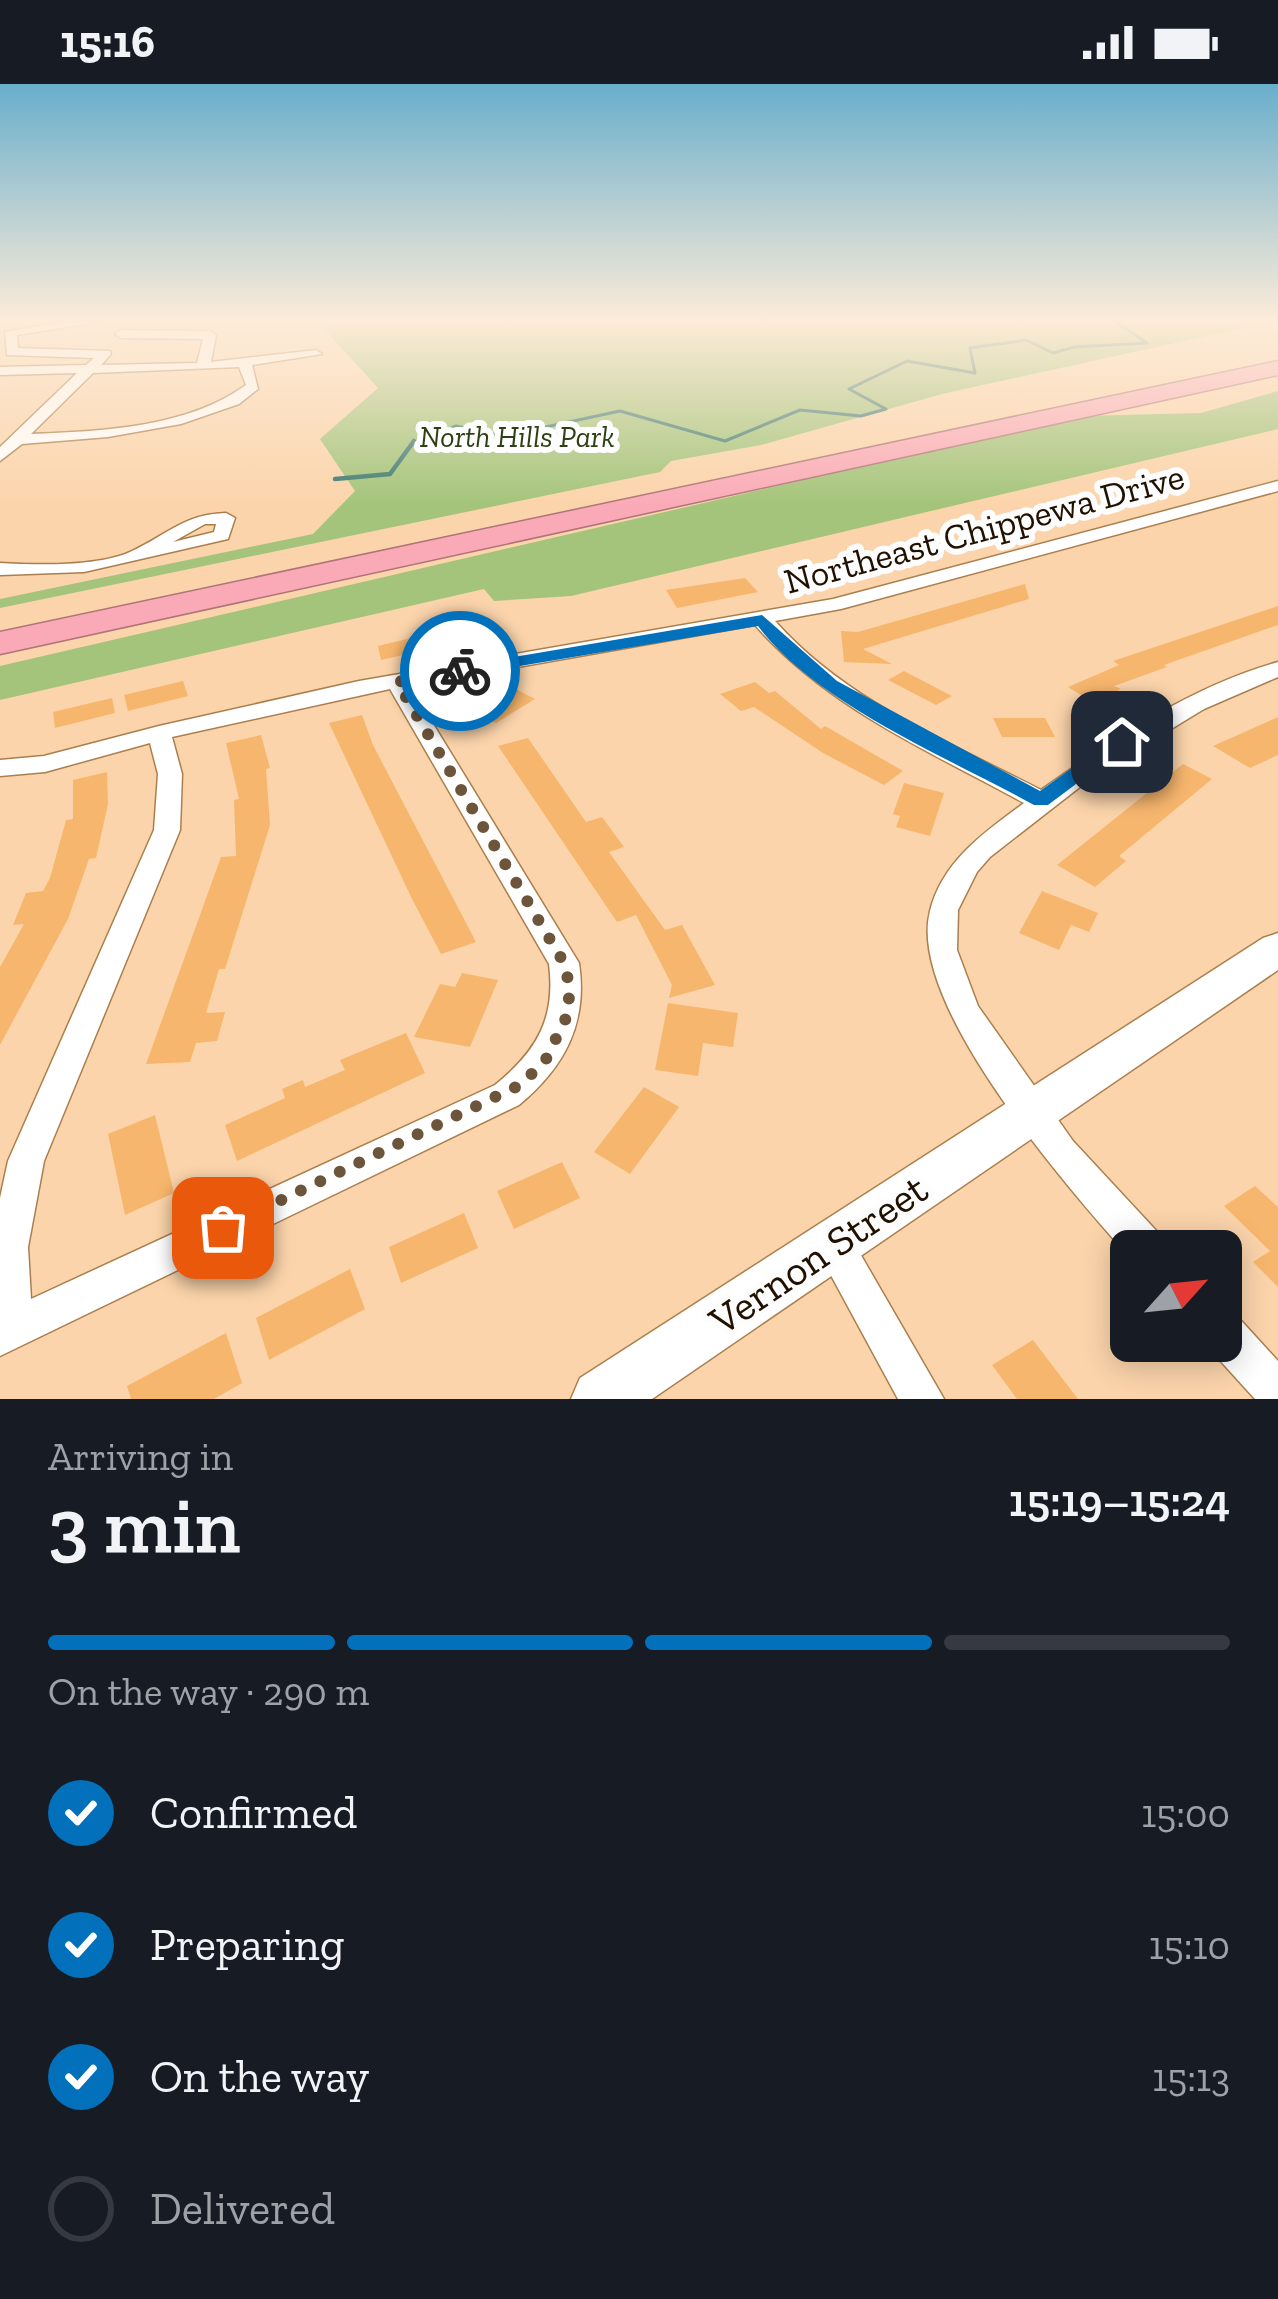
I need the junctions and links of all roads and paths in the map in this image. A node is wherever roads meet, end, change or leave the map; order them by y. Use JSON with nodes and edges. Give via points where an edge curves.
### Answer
{"nodes":[{"id":1,"x":75,"y":383,"type":"edge"},
{"id":2,"x":252,"y":383,"type":"edge"},
{"id":3,"x":1132,"y":383,"type":"edge"},
{"id":4,"x":1207,"y":383,"type":"edge"},
{"id":5,"x":20,"y":439,"type":"junction"},
{"id":6,"x":0,"y":456,"type":"edge"},
{"id":7,"x":1278,"y":486,"type":"edge"},
{"id":8,"x":140,"y":553,"type":"dead end"},
{"id":9,"x":0,"y":569,"type":"edge"},
{"id":10,"x":0,"y":618,"type":"edge"},
{"id":11,"x":762,"y":620,"type":"junction"},
{"id":12,"x":0,"y":643,"type":"edge"},
{"id":13,"x":1278,"y":670,"type":"edge"},
{"id":14,"x":397,"y":682,"type":"junction"},
{"id":15,"x":159,"y":733,"type":"junction"},
{"id":16,"x":0,"y":768,"type":"edge"},
{"id":17,"x":1041,"y":801,"type":"junction"},
{"id":18,"x":1278,"y":949,"type":"edge"},
{"id":19,"x":1035,"y":1109,"type":"junction"},
{"id":20,"x":1130,"y":1230,"type":"edge"},
{"id":21,"x":833,"y":1244,"type":"junction"},
{"id":22,"x":6,"y":1333,"type":"edge"},
{"id":23,"x":1242,"y":1354,"type":"edge"},
{"id":24,"x":1278,"y":1394,"type":"edge"},
{"id":25,"x":601,"y":1399,"type":"edge"},
{"id":26,"x":922,"y":1399,"type":"edge"}],
"edges":[{"from":1,"to":5,"type":"street"},
{"from":2,"to":5,"type":"street","via":[[223,404],[117,434]]},
{"from":3,"to":10,"type":"highway"},
{"from":4,"to":12,"type":"highway"},
{"from":5,"to":6,"type":"street"},
{"from":7,"to":11,"type":"street","name":"Northeast Chippewa Drive"},
{"from":8,"to":9,"type":"street"},
{"from":11,"to":14,"type":"street","name":"Northeast Chippewa Drive"},
{"from":11,"to":17,"type":"street","via":[[831,685]]},
{"from":13,"to":17,"type":"street","via":[[1150,726]]},
{"from":14,"to":15,"type":"street","name":"Northeast Chippewa Drive"},
{"from":14,"to":22,"type":"street","via":[[564,963],[569,1002],[556,1045],[507,1095]]},
{"from":15,"to":16,"type":"street","name":"Northeast Chippewa Drive"},
{"from":15,"to":22,"type":"street","via":[[170,774],[167,830],[26,1161],[9,1247]]},
{"from":17,"to":19,"type":"street","via":[[965,867],[940,928],[965,1012]]},
{"from":18,"to":19,"type":"main road","name":"Vernon Street"},
{"from":19,"to":20,"type":"street","via":[[1060,1152]]},
{"from":19,"to":21,"type":"main road","name":"Vernon Street"},
{"from":21,"to":25,"type":"main road","name":"Vernon Street"},
{"from":21,"to":26,"type":"street"},
{"from":23,"to":24,"type":"street"}]}
